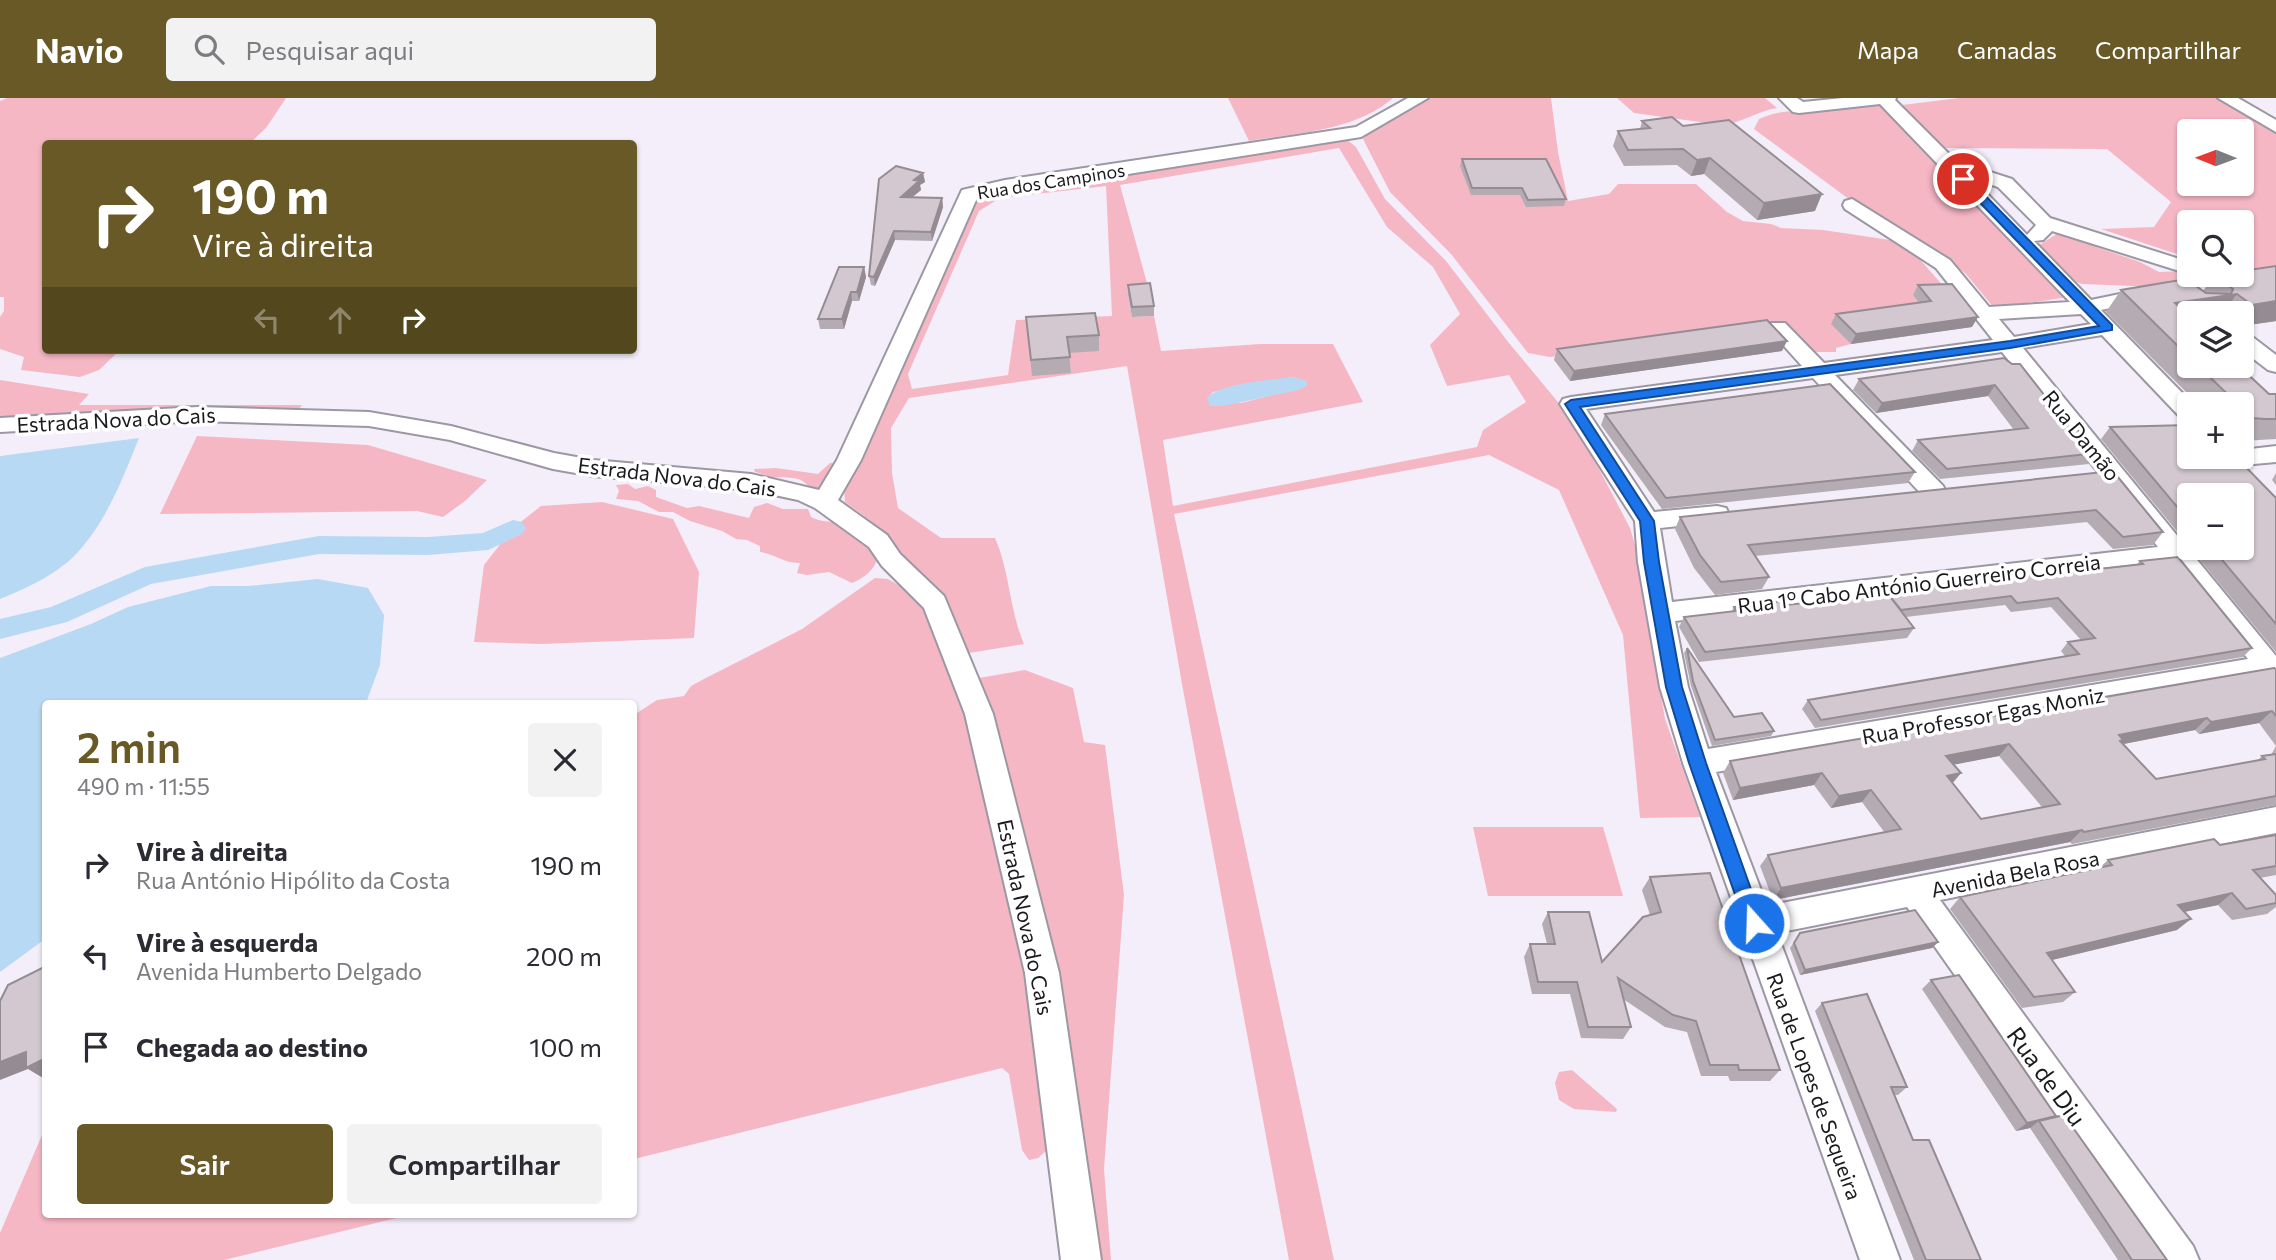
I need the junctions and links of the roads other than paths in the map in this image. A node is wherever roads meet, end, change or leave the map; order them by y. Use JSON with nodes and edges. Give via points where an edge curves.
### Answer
{"nodes":[{"id":1,"x":1419,"y":98,"type":"edge"},
{"id":2,"x":1886,"y":98,"type":"edge"},
{"id":3,"x":2226,"y":98,"type":"edge"},
{"id":4,"x":1793,"y":103,"type":"edge"},
{"id":5,"x":2276,"y":127,"type":"edge"},
{"id":6,"x":1950,"y":166,"type":"junction"},
{"id":7,"x":1852,"y":205,"type":"dead end"},
{"id":8,"x":2045,"y":222,"type":"junction"},
{"id":9,"x":2024,"y":242,"type":"junction"},
{"id":10,"x":2177,"y":264,"type":"edge"},
{"id":11,"x":2276,"y":277,"type":"edge"},
{"id":12,"x":2254,"y":280,"type":"edge"},
{"id":13,"x":2202,"y":287,"type":"edge"},
{"id":14,"x":2070,"y":289,"type":"junction"},
{"id":15,"x":2175,"y":291,"type":"junction"},
{"id":16,"x":2144,"y":295,"type":"junction"},
{"id":17,"x":2188,"y":301,"type":"edge"},
{"id":18,"x":2087,"y":307,"type":"junction"},
{"id":19,"x":1986,"y":314,"type":"junction"},
{"id":20,"x":1778,"y":327,"type":"edge"},
{"id":21,"x":2107,"y":328,"type":"junction"},
{"id":22,"x":2010,"y":344,"type":"junction"},
{"id":23,"x":2254,"y":349,"type":"edge"},
{"id":24,"x":2276,"y":365,"type":"edge"},
{"id":25,"x":1820,"y":371,"type":"junction"},
{"id":26,"x":2177,"y":401,"type":"edge"},
{"id":27,"x":0,"y":425,"type":"edge"},
{"id":28,"x":2276,"y":454,"type":"edge"},
{"id":29,"x":2254,"y":456,"type":"edge"},
{"id":30,"x":2243,"y":469,"type":"edge"},
{"id":31,"x":2113,"y":472,"type":"junction"},
{"id":32,"x":2085,"y":475,"type":"edge"},
{"id":33,"x":2250,"y":476,"type":"edge"},
{"id":34,"x":1962,"y":489,"type":"edge"},
{"id":35,"x":1934,"y":492,"type":"junction"},
{"id":36,"x":1907,"y":495,"type":"edge"},
{"id":37,"x":824,"y":502,"type":"junction"},
{"id":38,"x":1743,"y":511,"type":"edge"},
{"id":39,"x":1647,"y":521,"type":"junction"},
{"id":40,"x":2177,"y":552,"type":"edge"},
{"id":41,"x":2177,"y":553,"type":"edge"},
{"id":42,"x":2184,"y":560,"type":"edge"},
{"id":43,"x":1660,"y":613,"type":"junction"},
{"id":44,"x":2273,"y":671,"type":"edge"},
{"id":45,"x":1698,"y":763,"type":"junction"},
{"id":46,"x":2276,"y":820,"type":"edge"},
{"id":47,"x":1916,"y":893,"type":"junction"},
{"id":48,"x":1754,"y":923,"type":"junction"},
{"id":49,"x":1081,"y":1260,"type":"edge"},
{"id":50,"x":1880,"y":1260,"type":"edge"},
{"id":51,"x":2179,"y":1260,"type":"edge"}],
"edges":[{"from":1,"to":37,"type":"street","name":"Rua dos Campinos","via":[[1361,132],[969,194],[849,460]]},
{"from":2,"to":4,"type":"street"},
{"from":2,"to":6,"type":"street"},
{"from":3,"to":5,"type":"street"},
{"from":6,"to":8,"type":"street","via":[[2005,183]]},
{"from":6,"to":9,"type":"street"},
{"from":7,"to":19,"type":"street","name":"Rua Damão","via":[[1943,264]]},
{"from":8,"to":9,"type":"street","via":[[2046,227]]},
{"from":8,"to":10,"type":"street"},
{"from":9,"to":14,"type":"street"},
{"from":11,"to":12,"type":"street"},
{"from":13,"to":15,"type":"street"},
{"from":14,"to":16,"type":"street"},
{"from":14,"to":18,"type":"street"},
{"from":15,"to":16,"type":"street"},
{"from":15,"to":17,"type":"street"},
{"from":16,"to":18,"type":"street"},
{"from":18,"to":19,"type":"street"},
{"from":18,"to":21,"type":"street"},
{"from":19,"to":22,"type":"street","name":"Rua Damão"},
{"from":20,"to":25,"type":"street"},
{"from":21,"to":22,"type":"street"},
{"from":21,"to":26,"type":"street"},
{"from":22,"to":25,"type":"street"},
{"from":22,"to":31,"type":"street","name":"Rua Damão"},
{"from":23,"to":24,"type":"street"},
{"from":25,"to":35,"type":"street"},
{"from":25,"to":39,"type":"street","name":"Rua de Lopes de Sequeira","via":[[1571,404]]},
{"from":27,"to":37,"type":"street","name":"Estrada Nova do Cais","via":[[198,414],[369,419],[450,433],[543,460],[751,482]]},
{"from":28,"to":29,"type":"street"},
{"from":30,"to":33,"type":"street"},
{"from":31,"to":32,"type":"street"},
{"from":31,"to":40,"type":"street","name":"Rua Damão"},
{"from":34,"to":35,"type":"street"},
{"from":35,"to":36,"type":"street"},
{"from":37,"to":49,"type":"street","name":"Estrada Nova do Cais","via":[[878,541],[891,561],[935,603],[979,714],[1042,973]]},
{"from":38,"to":39,"type":"street"},
{"from":39,"to":43,"type":"street","name":"Rua de Lopes de Sequeira"},
{"from":41,"to":43,"type":"street","name":"Rua 1º Cabo António Guerreiro Correia"},
{"from":42,"to":44,"type":"street","name":"Rua Damão"},
{"from":43,"to":45,"type":"street","name":"Rua de Lopes de Sequeira","via":[[1674,687]]},
{"from":44,"to":45,"type":"street","name":"Rua Professor Egas Moniz"},
{"from":45,"to":48,"type":"street","name":"Rua de Lopes de Sequeira"},
{"from":46,"to":47,"type":"street","name":"Avenida Bela Rosa"},
{"from":47,"to":48,"type":"street","name":"Avenida Bela Rosa"},
{"from":47,"to":51,"type":"street","name":"Rua de Diu"},
{"from":48,"to":50,"type":"street","name":"Rua de Lopes de Sequeira"}]}
